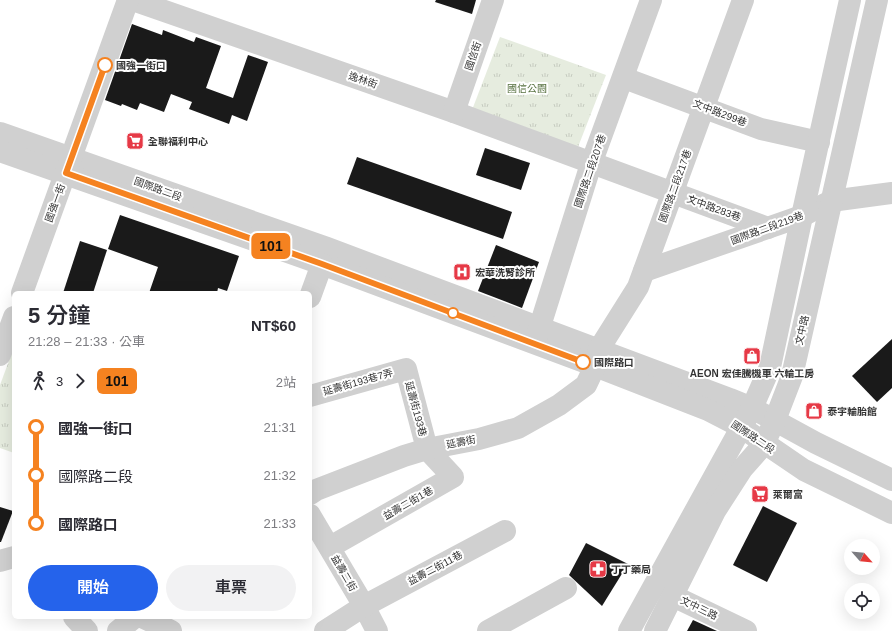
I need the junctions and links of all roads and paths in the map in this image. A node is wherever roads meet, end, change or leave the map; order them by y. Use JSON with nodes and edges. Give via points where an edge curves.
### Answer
{"nodes":[{"id":1,"x":128,"y":0,"type":"edge"},
{"id":2,"x":133,"y":0,"type":"edge"},
{"id":3,"x":493,"y":0,"type":"edge"},
{"id":4,"x":651,"y":0,"type":"edge"},
{"id":5,"x":744,"y":0,"type":"edge"},
{"id":6,"x":850,"y":0,"type":"edge"},
{"id":7,"x":877,"y":0,"type":"edge"},
{"id":8,"x":624,"y":78,"type":"junction"},
{"id":9,"x":705,"y":107,"type":"junction"},
{"id":10,"x":454,"y":112,"type":"junction"},
{"id":11,"x":0,"y":133,"type":"edge"},
{"id":12,"x":818,"y":142,"type":"junction"},
{"id":13,"x":0,"y":150,"type":"edge"},
{"id":14,"x":591,"y":164,"type":"junction"},
{"id":15,"x":69,"y":165,"type":"junction"},
{"id":16,"x":673,"y":192,"type":"junction"},
{"id":17,"x":891,"y":193,"type":"edge"},
{"id":18,"x":831,"y":202,"type":"junction"},
{"id":19,"x":802,"y":216,"type":"junction"},
{"id":20,"x":768,"y":228,"type":"junction"},
{"id":21,"x":322,"y":264,"type":"junction"},
{"id":22,"x":644,"y":271,"type":"junction"},
{"id":23,"x":23,"y":291,"type":"edge"},
{"id":24,"x":312,"y":292,"type":"edge"},
{"id":25,"x":12,"y":330,"type":"edge"},
{"id":26,"x":537,"y":335,"type":"junction"},
{"id":27,"x":0,"y":355,"type":"edge"},
{"id":28,"x":597,"y":358,"type":"junction"},
{"id":29,"x":406,"y":369,"type":"joint"},
{"id":30,"x":312,"y":395,"type":"edge"},
{"id":31,"x":752,"y":408,"type":"junction"},
{"id":32,"x":775,"y":420,"type":"junction"},
{"id":33,"x":741,"y":427,"type":"junction"},
{"id":34,"x":764,"y":444,"type":"junction"},
{"id":35,"x":427,"y":449,"type":"junction"},
{"id":36,"x":892,"y":480,"type":"edge"},
{"id":37,"x":312,"y":489,"type":"edge"},
{"id":38,"x":892,"y":514,"type":"edge"},
{"id":39,"x":312,"y":518,"type":"edge"},
{"id":40,"x":505,"y":531,"type":"dead end"},
{"id":41,"x":330,"y":547,"type":"junction"},
{"id":42,"x":12,"y":558,"type":"edge"},
{"id":43,"x":0,"y":561,"type":"edge"},
{"id":44,"x":566,"y":588,"type":"dead end"},
{"id":45,"x":673,"y":596,"type":"junction"},
{"id":46,"x":364,"y":606,"type":"junction"},
{"id":47,"x":76,"y":619,"type":"edge"},
{"id":48,"x":132,"y":619,"type":"edge"},
{"id":49,"x":146,"y":619,"type":"edge"},
{"id":50,"x":87,"y":631,"type":"edge"},
{"id":51,"x":118,"y":631,"type":"edge"},
{"id":52,"x":171,"y":631,"type":"edge"},
{"id":53,"x":325,"y":631,"type":"edge"},
{"id":54,"x":377,"y":631,"type":"edge"},
{"id":55,"x":488,"y":631,"type":"edge"},
{"id":56,"x":629,"y":631,"type":"edge"},
{"id":57,"x":655,"y":631,"type":"edge"},
{"id":58,"x":746,"y":631,"type":"edge"}],
"edges":[{"from":1,"to":15,"type":"street","name":"國強一街"},
{"from":2,"to":10,"type":"street","name":"逸林街"},
{"from":3,"to":10,"type":"street","name":"國信街"},
{"from":4,"to":8,"type":"street","name":"國際路二段207巷"},
{"from":5,"to":9,"type":"street","name":"國際路二段217巷"},
{"from":6,"to":12,"type":"street"},
{"from":7,"to":18,"type":"street","name":"文中路"},
{"from":8,"to":9,"type":"street","name":"文中路299巷"},
{"from":8,"to":14,"type":"street","name":"國際路二段207巷"},
{"from":9,"to":12,"type":"street","name":"文中路299巷","via":[[761,129]]},
{"from":9,"to":16,"type":"street","name":"國際路二段217巷"},
{"from":10,"to":14,"type":"street","name":"逸林街"},
{"from":11,"to":15,"type":"street","name":"國際路二段"},
{"from":12,"to":19,"type":"street"},
{"from":13,"to":15,"type":"street","name":"國際路二段"},
{"from":14,"to":16,"type":"street","name":"文中路283巷"},
{"from":14,"to":26,"type":"street","name":"國際路二段207巷"},
{"from":15,"to":21,"type":"street","name":"國際路二段"},
{"from":15,"to":23,"type":"street","name":"國強一街"},
{"from":15,"to":26,"type":"street","name":"國際路二段","via":[[327,248]]},
{"from":16,"to":20,"type":"street","name":"文中路283巷"},
{"from":16,"to":22,"type":"street","name":"國際路二段217巷"},
{"from":17,"to":18,"type":"street","name":"國際路二段219巷"},
{"from":18,"to":19,"type":"street","name":"國際路二段219巷"},
{"from":18,"to":32,"type":"street","name":"文中路","via":[[792,376]]},
{"from":19,"to":20,"type":"street","name":"國際路二段219巷"},
{"from":19,"to":31,"type":"street","via":[[770,367]]},
{"from":20,"to":22,"type":"street","name":"國際路二段219巷"},
{"from":21,"to":24,"type":"street"},
{"from":21,"to":26,"type":"street","name":"國際路二段"},
{"from":22,"to":28,"type":"street","name":"國際路二段217巷","via":[[638,287]]},
{"from":25,"to":27,"type":"street"},
{"from":26,"to":28,"type":"street","name":"國際路二段"},
{"from":28,"to":31,"type":"street","name":"國際路二段"},
{"from":28,"to":33,"type":"street","name":"國際路二段"},
{"from":28,"to":35,"type":"street","name":"延壽街","via":[[586,384],[559,405],[518,428]]},
{"from":29,"to":30,"type":"street","name":"延壽街193巷7弄"},
{"from":29,"to":35,"type":"street","name":"延壽街193巷"},
{"from":31,"to":32,"type":"street","name":"國際路二段"},
{"from":31,"to":33,"type":"street"},
{"from":32,"to":34,"type":"street","name":"文中路"},
{"from":32,"to":36,"type":"street","name":"國際路二段"},
{"from":33,"to":34,"type":"street","name":"國際路二段"},
{"from":33,"to":56,"type":"street"},
{"from":34,"to":38,"type":"street","name":"國際路二段","via":[[804,470]]},
{"from":34,"to":45,"type":"street","name":"文中路","via":[[742,469],[715,511]]},
{"from":35,"to":37,"type":"street","name":"延壽街"},
{"from":35,"to":41,"type":"street","name":"益壽二街1巷","via":[[453,477]]},
{"from":39,"to":41,"type":"street","name":"益壽二街"},
{"from":40,"to":46,"type":"street","name":"益壽二街11巷"},
{"from":41,"to":46,"type":"street","name":"益壽二街"},
{"from":42,"to":43,"type":"street"},
{"from":44,"to":55,"type":"street"},
{"from":45,"to":57,"type":"street","name":"文中路"},
{"from":45,"to":58,"type":"street","name":"文中三路"},
{"from":46,"to":53,"type":"street","name":"益壽二街11巷"},
{"from":46,"to":54,"type":"street","name":"益壽二街"},
{"from":47,"to":50,"type":"street"},
{"from":48,"to":51,"type":"street"},
{"from":49,"to":52,"type":"street"}]}
